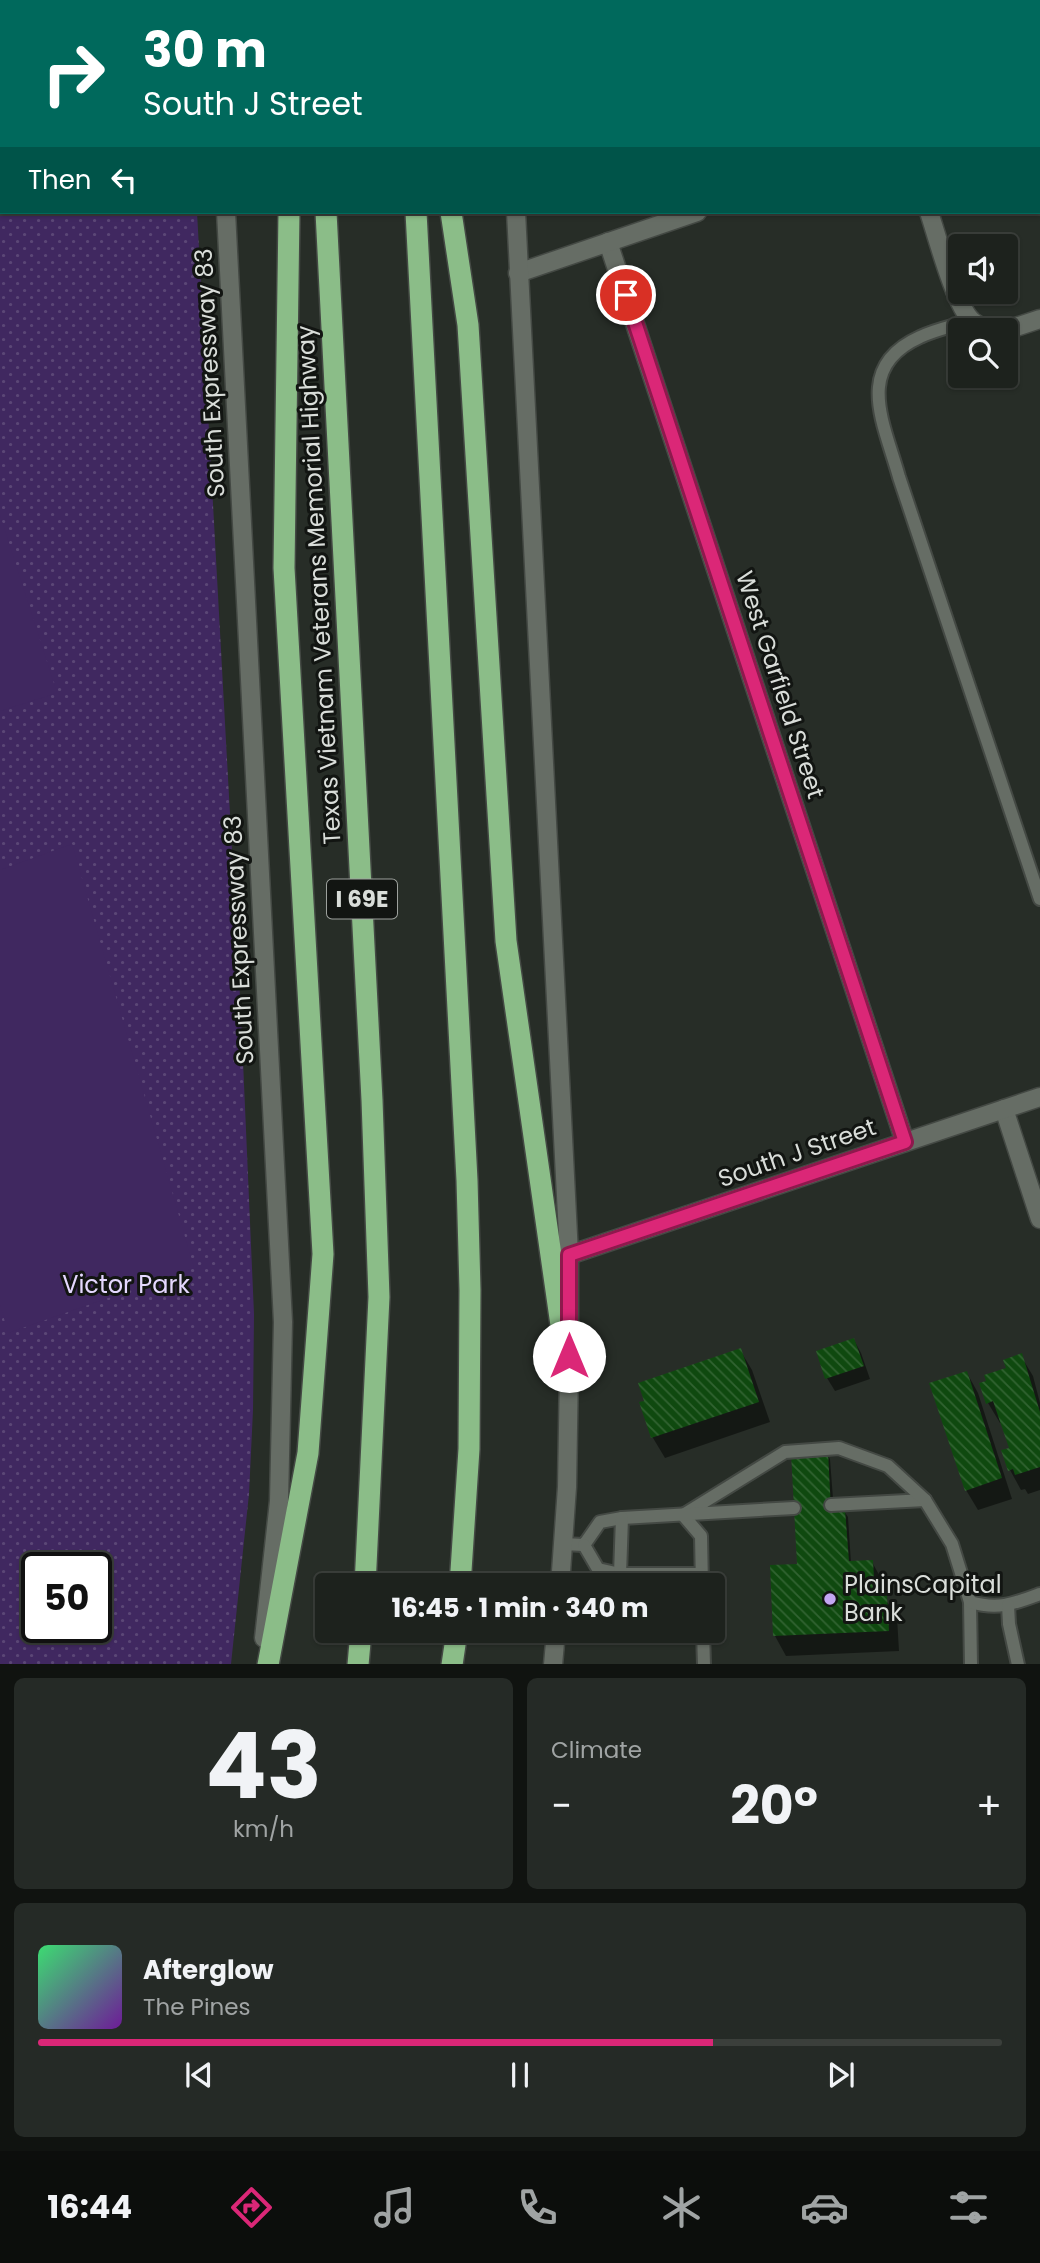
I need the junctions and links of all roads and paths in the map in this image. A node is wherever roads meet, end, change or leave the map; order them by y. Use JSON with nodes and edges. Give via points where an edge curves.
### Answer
{"nodes":[{"id":1,"x":226,"y":214,"type":"edge"},
{"id":2,"x":289,"y":214,"type":"edge"},
{"id":3,"x":326,"y":214,"type":"edge"},
{"id":4,"x":416,"y":214,"type":"edge"},
{"id":5,"x":451,"y":214,"type":"edge"},
{"id":6,"x":516,"y":214,"type":"edge"},
{"id":7,"x":691,"y":214,"type":"edge"},
{"id":8,"x":930,"y":214,"type":"edge"},
{"id":9,"x":608,"y":242,"type":"junction"},
{"id":10,"x":518,"y":273,"type":"junction"},
{"id":11,"x":971,"y":318,"type":"edge"},
{"id":12,"x":1040,"y":319,"type":"edge"},
{"id":13,"x":1018,"y":326,"type":"edge"},
{"id":14,"x":948,"y":328,"type":"edge"},
{"id":15,"x":1040,"y":899,"type":"edge"},
{"id":16,"x":1040,"y":1097,"type":"edge"},
{"id":17,"x":1004,"y":1109,"type":"junction"},
{"id":18,"x":905,"y":1142,"type":"junction"},
{"id":19,"x":1040,"y":1219,"type":"edge"},
{"id":20,"x":569,"y":1255,"type":"junction"},
{"id":21,"x":569,"y":1381,"type":"junction"},
{"id":22,"x":925,"y":1500,"type":"junction"},
{"id":23,"x":831,"y":1505,"type":"dead end"},
{"id":24,"x":794,"y":1508,"type":"dead end"},
{"id":25,"x":682,"y":1516,"type":"junction"},
{"id":26,"x":622,"y":1518,"type":"junction"},
{"id":27,"x":563,"y":1544,"type":"junction"},
{"id":28,"x":584,"y":1545,"type":"junction"},
{"id":29,"x":366,"y":1573,"type":"edge"},
{"id":30,"x":461,"y":1573,"type":"edge"},
{"id":31,"x":560,"y":1573,"type":"edge"},
{"id":32,"x":616,"y":1573,"type":"edge"},
{"id":33,"x":620,"y":1573,"type":"edge"},
{"id":34,"x":702,"y":1573,"type":"edge"},
{"id":35,"x":1040,"y":1594,"type":"edge"},
{"id":36,"x":970,"y":1602,"type":"junction"},
{"id":37,"x":1008,"y":1605,"type":"junction"},
{"id":38,"x":360,"y":1643,"type":"edge"},
{"id":39,"x":455,"y":1643,"type":"edge"},
{"id":40,"x":555,"y":1643,"type":"edge"},
{"id":41,"x":703,"y":1643,"type":"edge"},
{"id":42,"x":262,"y":1664,"type":"edge"},
{"id":43,"x":268,"y":1664,"type":"edge"},
{"id":44,"x":358,"y":1664,"type":"edge"},
{"id":45,"x":452,"y":1664,"type":"edge"},
{"id":46,"x":553,"y":1664,"type":"edge"},
{"id":47,"x":704,"y":1664,"type":"edge"},
{"id":48,"x":971,"y":1664,"type":"edge"},
{"id":49,"x":1018,"y":1664,"type":"edge"}],
"edges":[{"from":1,"to":42,"type":"main road","name":"South Expressway 83","via":[[283,1322],[279,1501]]},
{"from":2,"to":43,"type":"highway","via":[[284,568],[323,1254],[308,1452]]},
{"from":3,"to":29,"type":"highway","name":"Texas Vietnam Veterans Memorial Highway","number":"I 69E","via":[[379,1297]]},
{"from":4,"to":30,"type":"highway","via":[[467,1180],[469,1449]]},
{"from":5,"to":21,"type":"highway","via":[[468,326],[506,941]]},
{"from":6,"to":10,"type":"main road"},
{"from":7,"to":9,"type":"main road"},
{"from":8,"to":11,"type":"main road","via":[[961,305]]},
{"from":9,"to":10,"type":"main road"},
{"from":9,"to":18,"type":"main road","name":"West Garfield Street"},
{"from":10,"to":20,"type":"main road"},
{"from":12,"to":13,"type":"main road"},
{"from":14,"to":15,"type":"lane","via":[[901,347],[884,364],[879,405]]},
{"from":16,"to":17,"type":"main road","name":"South J Street"},
{"from":17,"to":18,"type":"main road","name":"South J Street"},
{"from":17,"to":19,"type":"main road"},
{"from":18,"to":20,"type":"main road","name":"South J Street"},
{"from":20,"to":21,"type":"main road"},
{"from":21,"to":27,"type":"main road"},
{"from":22,"to":23,"type":"lane"},
{"from":22,"to":25,"type":"lane","via":[[888,1466],[839,1448],[785,1452]]},
{"from":22,"to":36,"type":"lane","via":[[952,1544]]},
{"from":24,"to":25,"type":"lane"},
{"from":25,"to":26,"type":"lane"},
{"from":25,"to":34,"type":"lane","via":[[701,1536]]},
{"from":26,"to":28,"type":"lane","via":[[600,1522]]},
{"from":26,"to":33,"type":"lane"},
{"from":27,"to":28,"type":"lane"},
{"from":27,"to":31,"type":"main road"},
{"from":28,"to":32,"type":"lane","via":[[598,1569]]},
{"from":35,"to":37,"type":"lane"},
{"from":36,"to":37,"type":"lane"},
{"from":36,"to":48,"type":"lane"},
{"from":37,"to":49,"type":"lane"},
{"from":38,"to":44,"type":"highway"},
{"from":39,"to":45,"type":"highway"},
{"from":40,"to":46,"type":"main road"},
{"from":41,"to":47,"type":"lane"}]}
